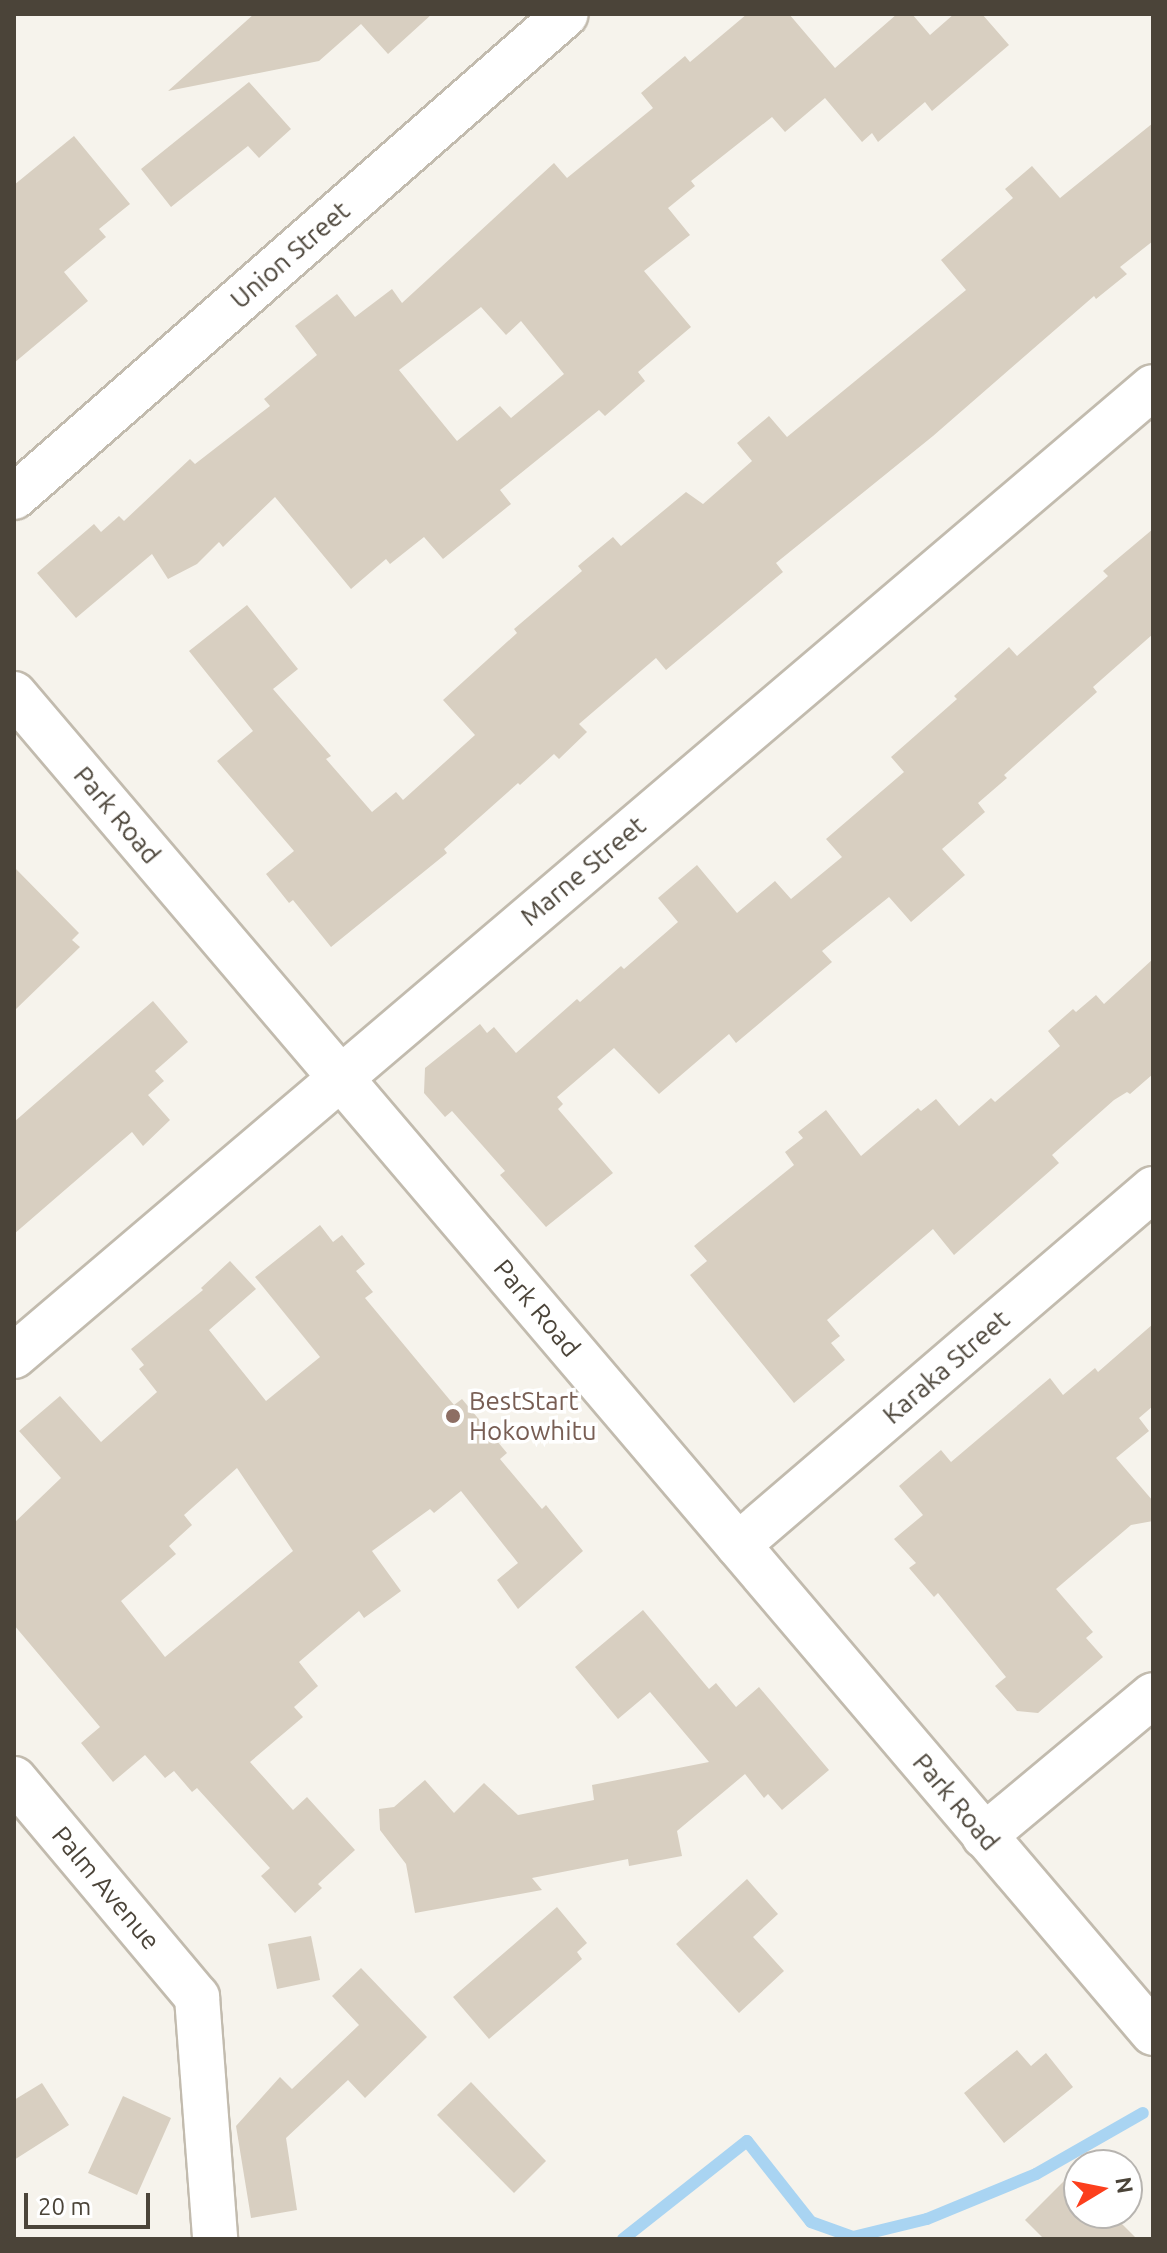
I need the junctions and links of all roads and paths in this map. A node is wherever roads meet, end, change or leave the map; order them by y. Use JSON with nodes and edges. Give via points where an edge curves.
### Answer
{"nodes":[{"id":1,"x":566,"y":14,"type":"edge"},
{"id":2,"x":1153,"y":387,"type":"edge"},
{"id":3,"x":14,"y":497,"type":"edge"},
{"id":4,"x":14,"y":694,"type":"edge"},
{"id":5,"x":341,"y":1077,"type":"junction"},
{"id":6,"x":1153,"y":1189,"type":"edge"},
{"id":7,"x":14,"y":1356,"type":"edge"},
{"id":8,"x":738,"y":1545,"type":"junction"},
{"id":9,"x":1153,"y":1695,"type":"edge"},
{"id":10,"x":14,"y":1779,"type":"edge"},
{"id":11,"x":984,"y":1836,"type":"junction"},
{"id":12,"x":1153,"y":2033,"type":"edge"},
{"id":13,"x":215,"y":2239,"type":"edge"}],
"edges":[{"from":1,"to":3,"type":"street","name":"Union Street"},
{"from":2,"to":5,"type":"street","name":"Marne Street"},
{"from":4,"to":5,"type":"street","name":"Park Road"},
{"from":5,"to":7,"type":"street","name":"Marne Street"},
{"from":5,"to":8,"type":"street","name":"Park Road"},
{"from":6,"to":8,"type":"street","name":"Karaka Street"},
{"from":8,"to":11,"type":"street","name":"Park Road"},
{"from":9,"to":11,"type":"street"},
{"from":10,"to":13,"type":"street","name":"Palm Avenue","via":[[197,1997]]},
{"from":11,"to":12,"type":"street","name":"Park Road"}]}
